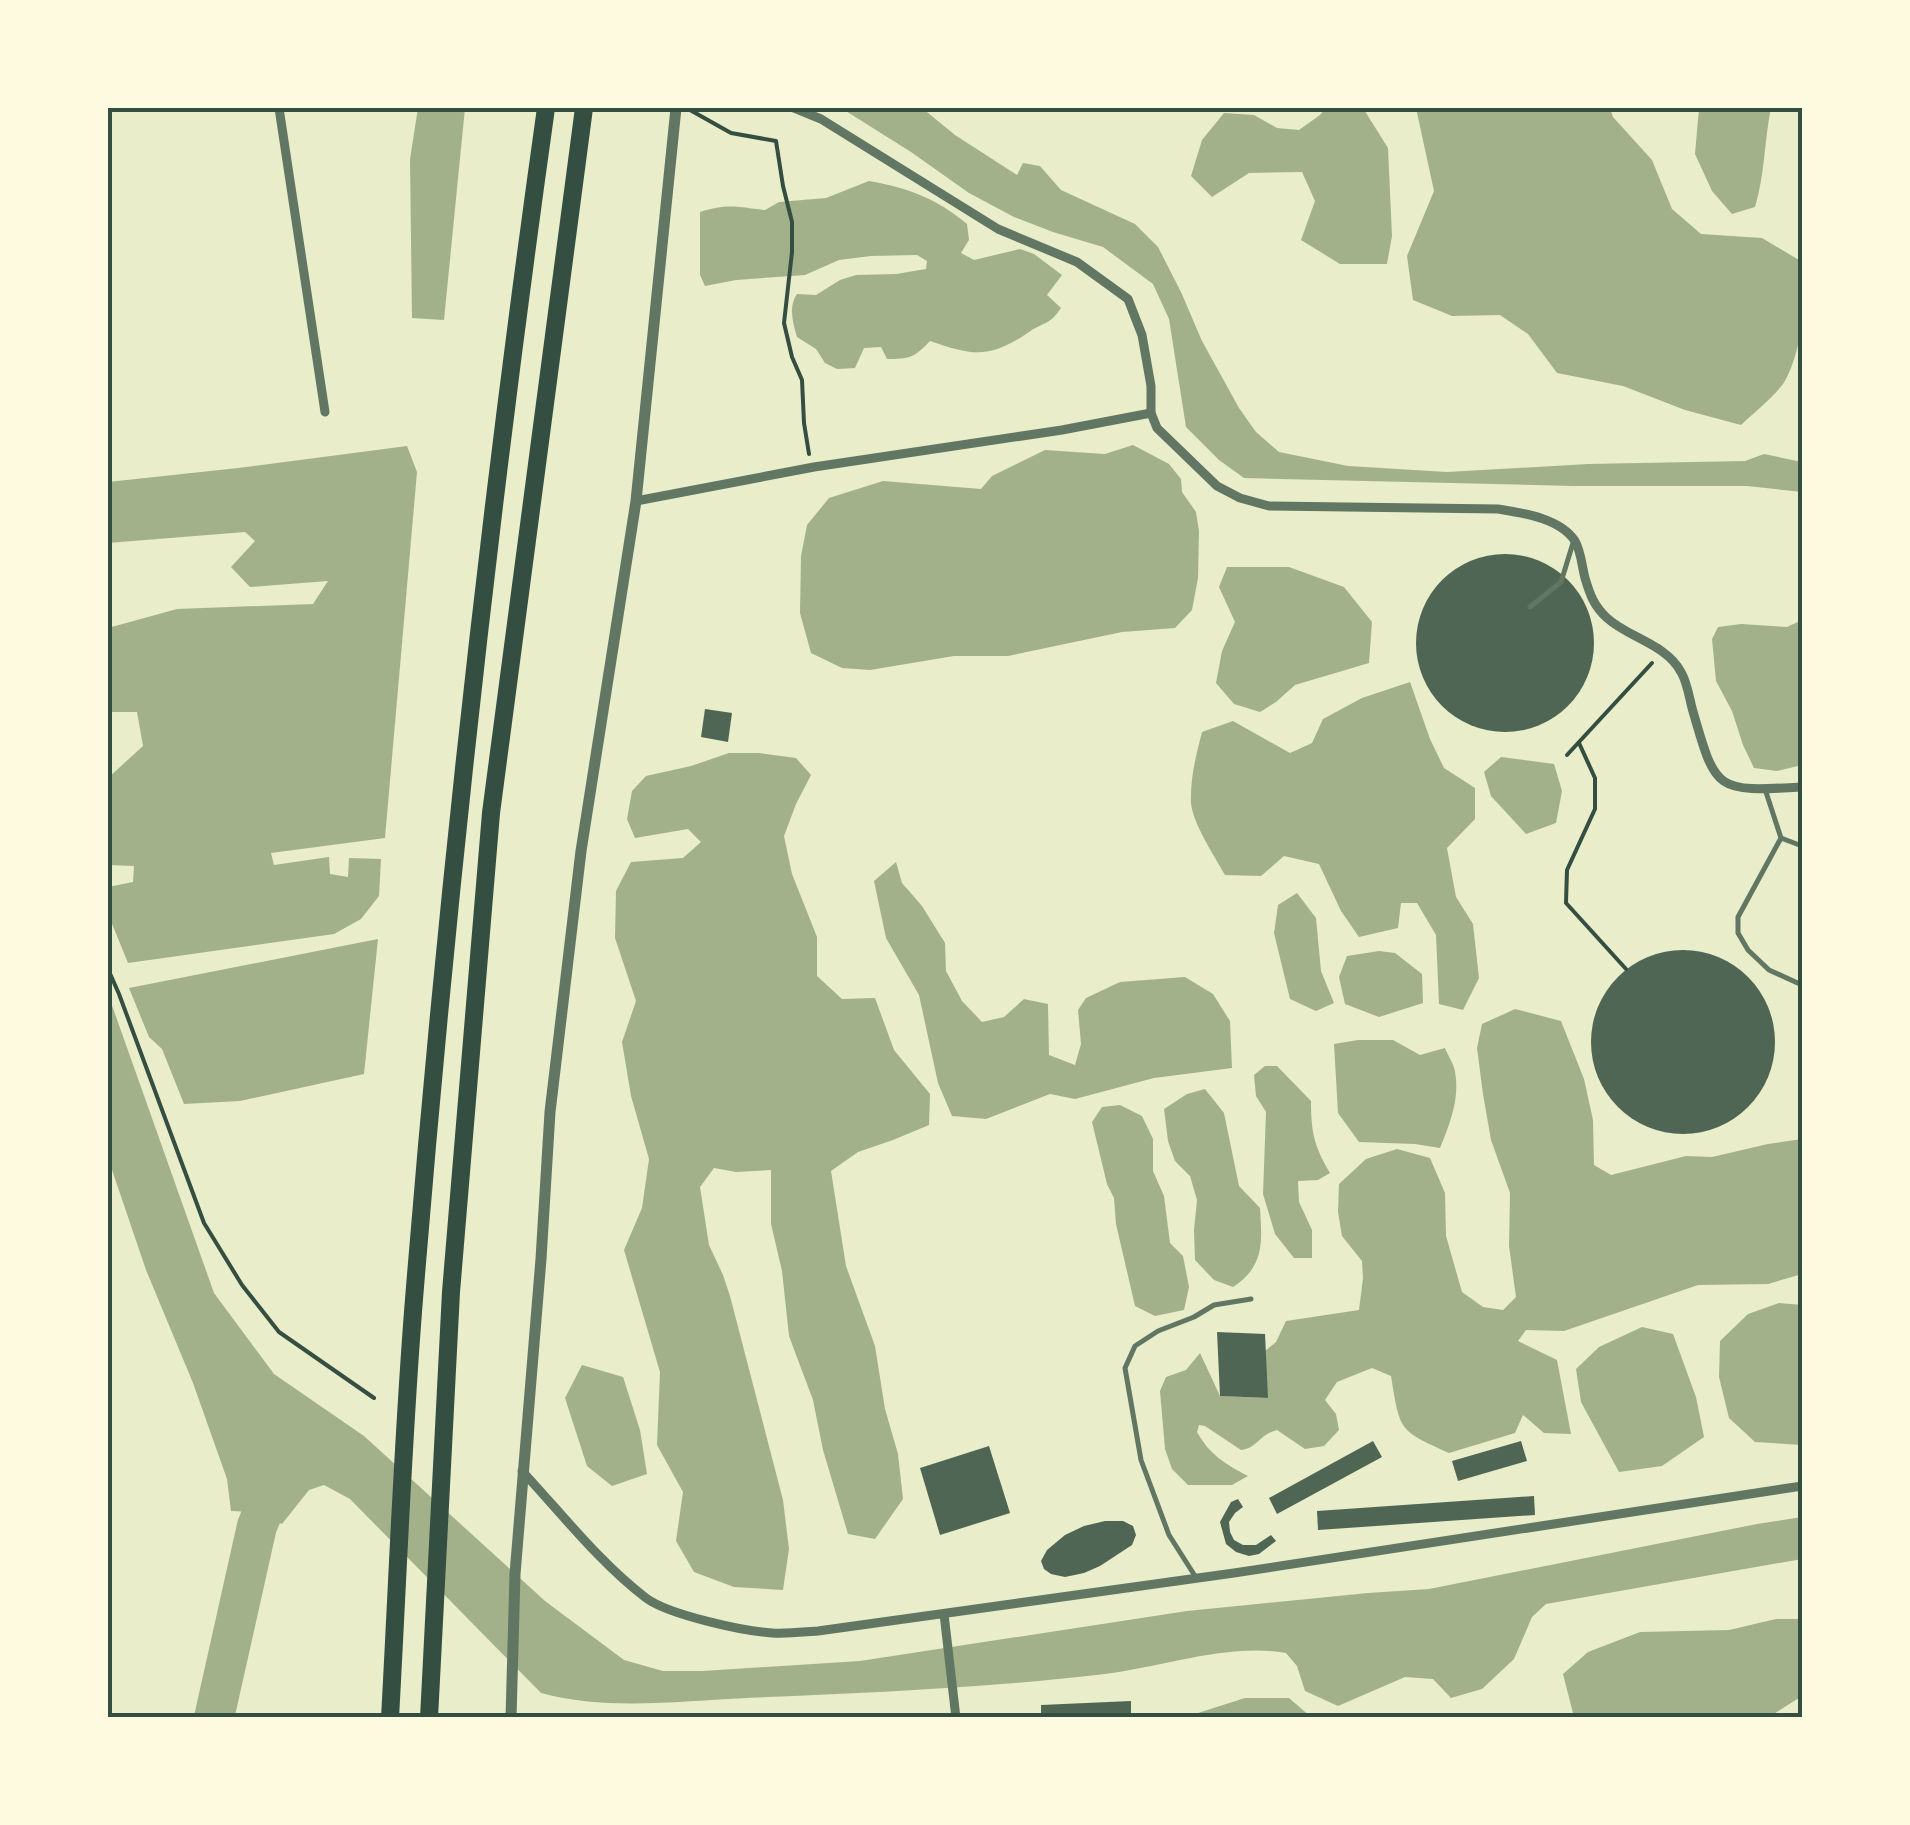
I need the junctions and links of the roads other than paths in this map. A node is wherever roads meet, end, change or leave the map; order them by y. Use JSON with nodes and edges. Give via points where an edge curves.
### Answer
{"nodes":[{"id":1,"x":279,"y":108,"type":"edge"},
{"id":2,"x":546,"y":108,"type":"edge"},
{"id":3,"x":584,"y":108,"type":"edge"},
{"id":4,"x":676,"y":108,"type":"edge"},
{"id":5,"x":794,"y":108,"type":"edge"},
{"id":6,"x":325,"y":412,"type":"dead end"},
{"id":7,"x":1151,"y":413,"type":"junction"},
{"id":8,"x":636,"y":501,"type":"junction"},
{"id":9,"x":1574,"y":540,"type":"junction"},
{"id":10,"x":1530,"y":608,"type":"dead end"},
{"id":11,"x":1802,"y":786,"type":"edge"},
{"id":12,"x":1765,"y":789,"type":"junction"},
{"id":13,"x":1781,"y":838,"type":"junction"},
{"id":14,"x":1802,"y":846,"type":"edge"},
{"id":15,"x":1802,"y":985,"type":"edge"},
{"id":16,"x":1251,"y":1299,"type":"dead end"},
{"id":17,"x":522,"y":1471,"type":"junction"},
{"id":18,"x":1802,"y":1486,"type":"edge"},
{"id":19,"x":1196,"y":1578,"type":"junction"},
{"id":20,"x":944,"y":1614,"type":"junction"},
{"id":21,"x":390,"y":1718,"type":"edge"},
{"id":22,"x":429,"y":1718,"type":"edge"},
{"id":23,"x":511,"y":1718,"type":"edge"},
{"id":24,"x":956,"y":1718,"type":"edge"}],
"edges":[{"from":1,"to":6,"type":"street"},
{"from":2,"to":21,"type":"highway","via":[[459,811],[415,1290]]},
{"from":3,"to":22,"type":"highway","via":[[492,813],[451,1292]]},
{"from":4,"to":8,"type":"street"},
{"from":5,"to":7,"type":"street","via":[[998,229],[1077,262],[1128,299],[1142,335]]},
{"from":7,"to":8,"type":"street"},
{"from":7,"to":9,"type":"street","via":[[1157,428],[1217,486],[1240,498],[1269,506],[1498,509],[1536,516]]},
{"from":8,"to":17,"type":"street","via":[[566,964]]},
{"from":9,"to":10,"type":"lane","via":[[1562,582]]},
{"from":9,"to":12,"type":"street","via":[[1592,602],[1609,620],[1671,657],[1682,673],[1716,777],[1731,786]]},
{"from":11,"to":12,"type":"street"},
{"from":12,"to":13,"type":"lane"},
{"from":13,"to":14,"type":"lane"},
{"from":13,"to":15,"type":"lane","via":[[1738,917],[1738,933],[1770,970]]},
{"from":16,"to":19,"type":"lane","via":[[1214,1305],[1158,1331],[1135,1346],[1125,1368],[1141,1460],[1169,1535]]},
{"from":17,"to":20,"type":"street","via":[[649,1600],[687,1615],[771,1633]]},
{"from":17,"to":23,"type":"street"},
{"from":18,"to":19,"type":"street"},
{"from":19,"to":20,"type":"street"},
{"from":20,"to":24,"type":"street"}]}
